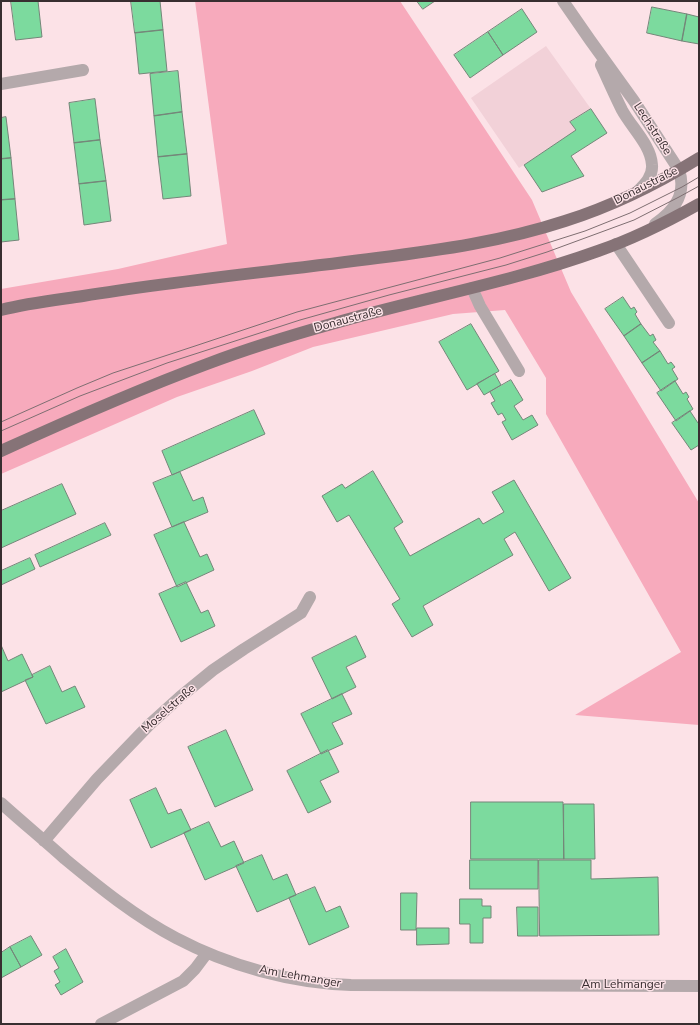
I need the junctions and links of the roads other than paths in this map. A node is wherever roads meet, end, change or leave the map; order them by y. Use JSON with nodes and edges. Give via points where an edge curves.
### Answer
{"nodes":[{"id":1,"x":564,"y":1,"type":"edge"},
{"id":2,"x":590,"y":40,"type":"junction"},
{"id":3,"x":83,"y":70,"type":"dead end"},
{"id":4,"x":1,"y":84,"type":"edge"},
{"id":5,"x":699,"y":158,"type":"edge"},
{"id":6,"x":679,"y":170,"type":"junction"},
{"id":7,"x":636,"y":193,"type":"junction"},
{"id":8,"x":699,"y":204,"type":"edge"},
{"id":9,"x":640,"y":234,"type":"junction"},
{"id":10,"x":616,"y":244,"type":"junction"},
{"id":11,"x":472,"y":288,"type":"junction"},
{"id":12,"x":1,"y":310,"type":"edge"},
{"id":13,"x":669,"y":323,"type":"dead end"},
{"id":14,"x":519,"y":371,"type":"dead end"},
{"id":15,"x":1,"y":451,"type":"edge"},
{"id":16,"x":310,"y":597,"type":"dead end"},
{"id":17,"x":1,"y":803,"type":"edge"},
{"id":18,"x":44,"y":840,"type":"junction"},
{"id":19,"x":207,"y":953,"type":"junction"},
{"id":20,"x":699,"y":986,"type":"edge"},
{"id":21,"x":101,"y":1024,"type":"edge"}],
"edges":[{"from":1,"to":2,"type":"street","name":"Lechstraße"},
{"from":2,"to":6,"type":"street","name":"Lechstraße"},
{"from":2,"to":7,"type":"street","name":"Lechstraße","via":[[623,112],[650,155],[652,171]]},
{"from":3,"to":4,"type":"street"},
{"from":5,"to":6,"type":"main road","name":"Donaustraße"},
{"from":6,"to":7,"type":"main road","name":"Donaustraße"},
{"from":6,"to":9,"type":"street","name":"Lechstraße","via":[[682,187],[677,201],[662,219]]},
{"from":7,"to":12,"type":"main road","name":"Donaustraße","via":[[542,228],[493,240],[357,261],[125,289]]},
{"from":8,"to":9,"type":"main road","name":"Donaustraße"},
{"from":9,"to":10,"type":"main road","name":"Donaustraße"},
{"from":10,"to":11,"type":"main road","name":"Donaustraße"},
{"from":10,"to":13,"type":"street"},
{"from":11,"to":14,"type":"street"},
{"from":11,"to":15,"type":"main road","name":"Donaustraße","via":[[344,320],[208,363],[126,395]]},
{"from":16,"to":18,"type":"street","name":"Moselstraße","via":[[301,613],[213,670],[149,725],[97,778]]},
{"from":17,"to":18,"type":"street","name":"Am Lehmanger"},
{"from":18,"to":19,"type":"street","name":"Am Lehmanger","via":[[119,902],[176,938]]},
{"from":19,"to":20,"type":"street","name":"Am Lehmanger","via":[[270,974],[337,985]]},
{"from":19,"to":21,"type":"street","via":[[183,981]]}]}
